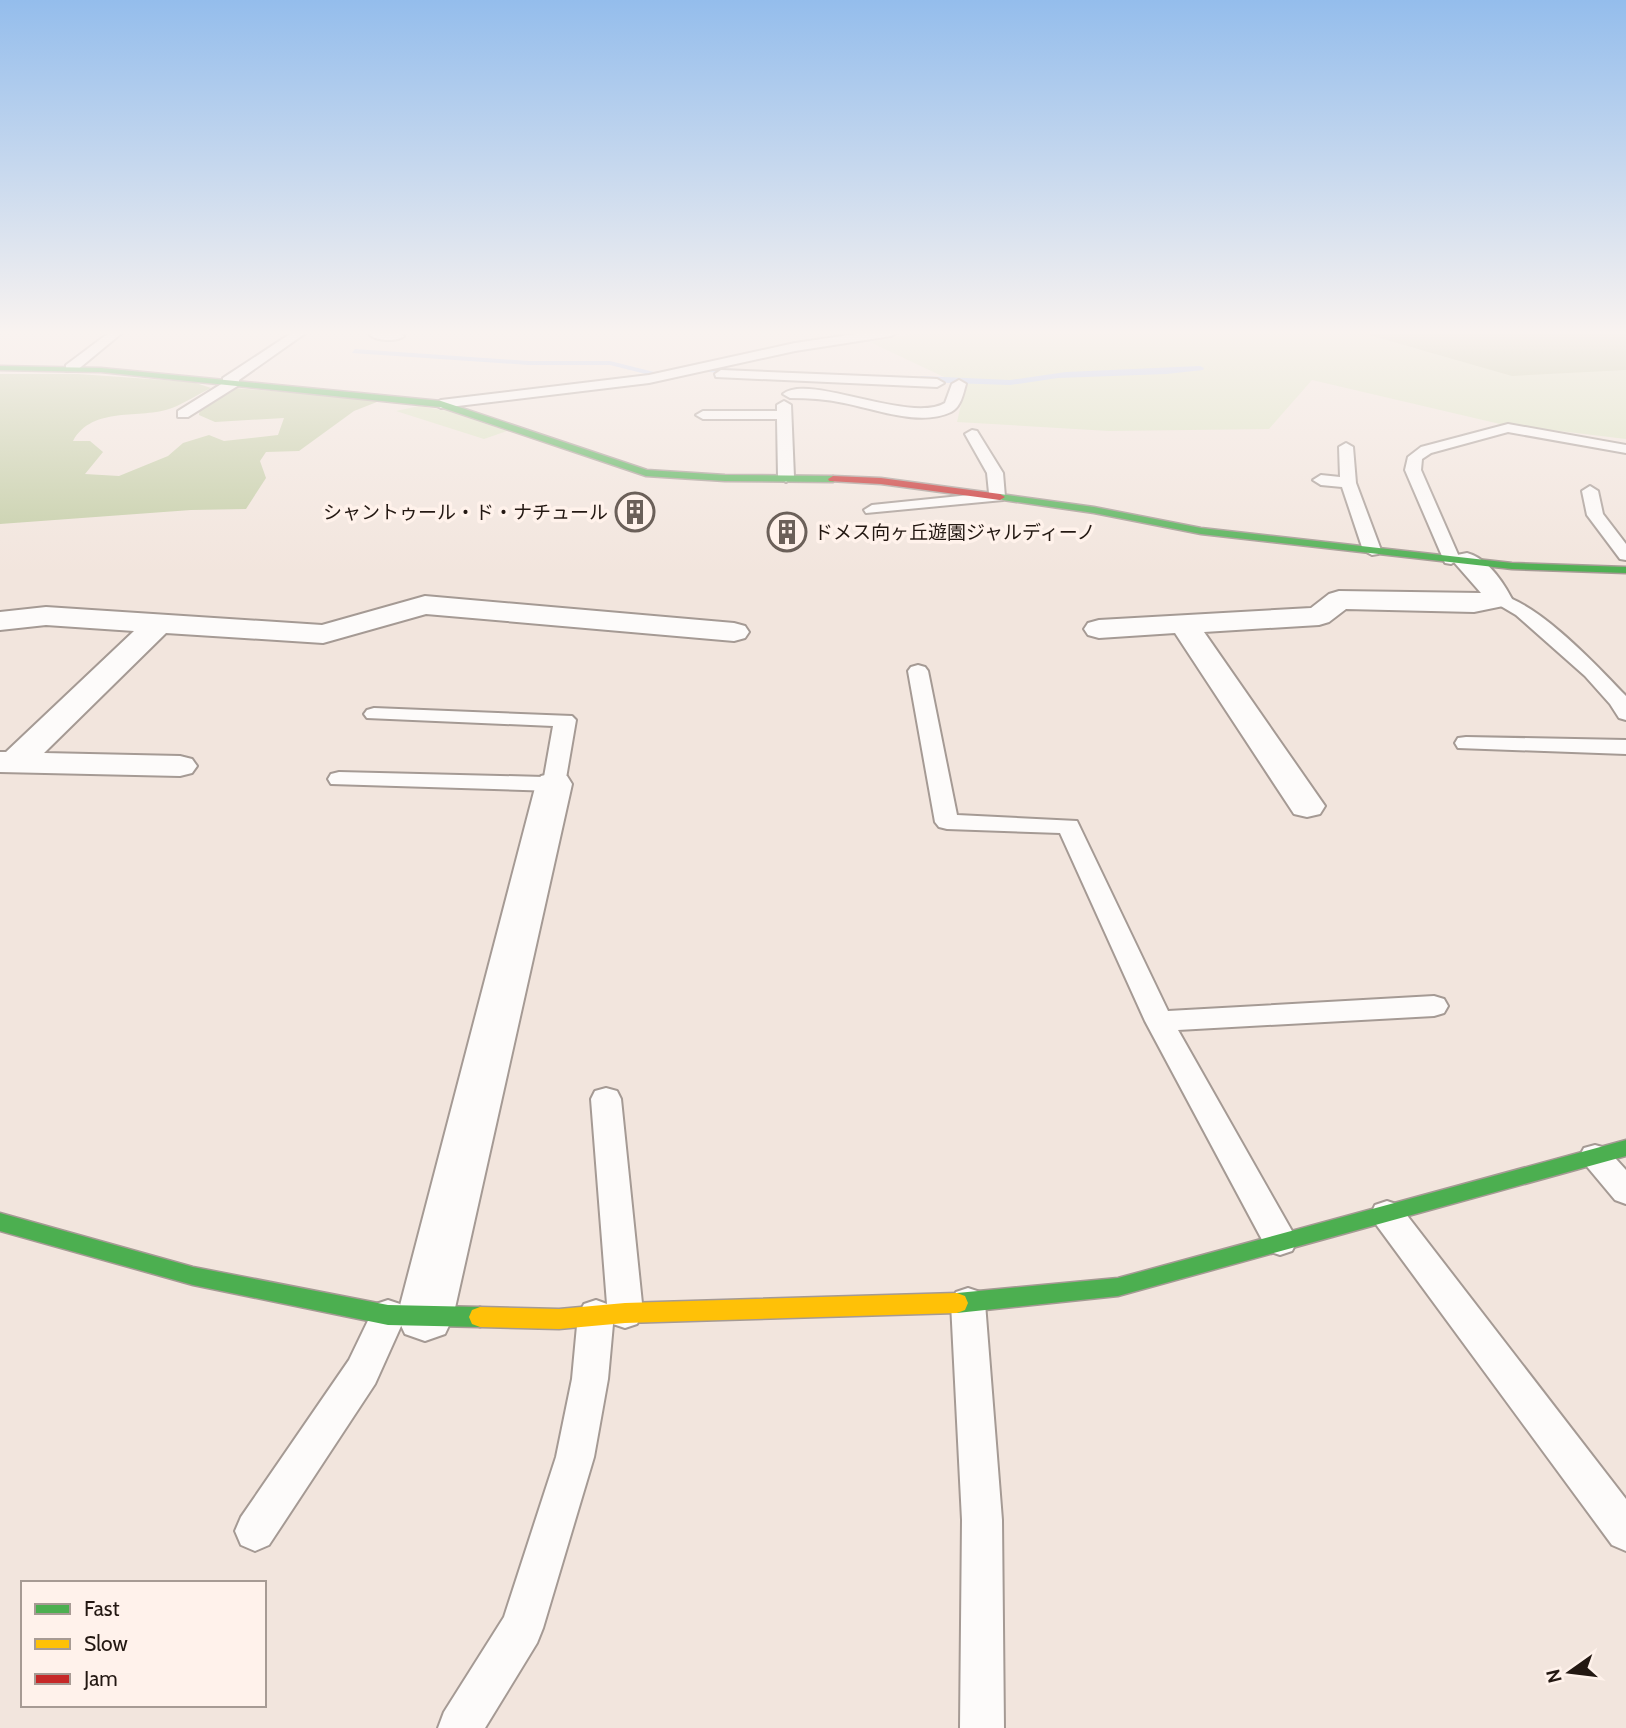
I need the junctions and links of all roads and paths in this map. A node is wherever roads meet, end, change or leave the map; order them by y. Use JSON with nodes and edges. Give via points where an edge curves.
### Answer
{"nodes":[{"id":1,"x":468,"y":413,"type":"edge"},
{"id":2,"x":719,"y":413,"type":"edge"},
{"id":3,"x":789,"y":413,"type":"edge"},
{"id":4,"x":703,"y":415,"type":"dead end"},
{"id":5,"x":972,"y":434,"type":"dead end"},
{"id":6,"x":1346,"y":447,"type":"dead end"},
{"id":7,"x":1626,"y":449,"type":"edge"},
{"id":8,"x":786,"y":477,"type":"junction"},
{"id":9,"x":1321,"y":481,"type":"dead end"},
{"id":10,"x":1348,"y":483,"type":"junction"},
{"id":11,"x":1590,"y":491,"type":"dead end"},
{"id":12,"x":997,"y":497,"type":"junction"},
{"id":13,"x":872,"y":510,"type":"dead end"},
{"id":14,"x":1372,"y":550,"type":"junction"},
{"id":15,"x":1626,"y":555,"type":"edge"},
{"id":16,"x":1459,"y":560,"type":"junction"},
{"id":17,"x":1626,"y":570,"type":"edge"},
{"id":18,"x":1498,"y":599,"type":"junction"},
{"id":19,"x":0,"y":621,"type":"edge"},
{"id":20,"x":159,"y":624,"type":"junction"},
{"id":21,"x":1184,"y":624,"type":"junction"},
{"id":22,"x":1091,"y":625,"type":"dead end"},
{"id":23,"x":734,"y":632,"type":"dead end"},
{"id":24,"x":918,"y":671,"type":"dead end"},
{"id":25,"x":374,"y":714,"type":"dead end"},
{"id":26,"x":1626,"y":714,"type":"edge"},
{"id":27,"x":1466,"y":743,"type":"dead end"},
{"id":28,"x":1626,"y":747,"type":"edge"},
{"id":29,"x":7,"y":762,"type":"edge"},
{"id":30,"x":180,"y":766,"type":"dead end"},
{"id":31,"x":339,"y":779,"type":"dead end"},
{"id":32,"x":554,"y":784,"type":"junction"},
{"id":33,"x":1307,"y":806,"type":"dead end"},
{"id":34,"x":1434,"y":1006,"type":"dead end"},
{"id":35,"x":1160,"y":1021,"type":"junction"},
{"id":36,"x":606,"y":1099,"type":"dead end"},
{"id":37,"x":1626,"y":1149,"type":"edge"},
{"id":38,"x":1595,"y":1157,"type":"junction"},
{"id":39,"x":1626,"y":1191,"type":"edge"},
{"id":40,"x":1387,"y":1214,"type":"junction"},
{"id":41,"x":0,"y":1222,"type":"edge"},
{"id":42,"x":1280,"y":1241,"type":"junction"},
{"id":43,"x":968,"y":1303,"type":"junction"},
{"id":44,"x":611,"y":1314,"type":"junction"},
{"id":45,"x":406,"y":1316,"type":"junction"},
{"id":46,"x":255,"y":1531,"type":"dead end"},
{"id":47,"x":1626,"y":1531,"type":"edge"},
{"id":48,"x":460,"y":1728,"type":"edge"},
{"id":49,"x":982,"y":1728,"type":"edge"}],
"edges":[{"from":1,"to":8,"type":"street","via":[[646,473]]},
{"from":2,"to":4,"type":"lane"},
{"from":3,"to":8,"type":"lane"},
{"from":5,"to":12,"type":"lane","via":[[995,473]]},
{"from":6,"to":10,"type":"lane"},
{"from":7,"to":16,"type":"lane","via":[[1508,428],[1415,457],[1413,470]]},
{"from":8,"to":12,"type":"street","via":[[881,481]]},
{"from":9,"to":10,"type":"lane"},
{"from":10,"to":14,"type":"lane"},
{"from":11,"to":15,"type":"lane","via":[[1595,515]]},
{"from":12,"to":13,"type":"lane"},
{"from":12,"to":14,"type":"street","via":[[1201,531]]},
{"from":14,"to":16,"type":"street"},
{"from":16,"to":17,"type":"street"},
{"from":16,"to":18,"type":"street","via":[[1492,588]]},
{"from":18,"to":21,"type":"street","via":[[1474,603],[1339,600],[1320,616]]},
{"from":18,"to":26,"type":"lane","via":[[1523,611],[1592,672]]},
{"from":19,"to":20,"type":"street","via":[[46,616]]},
{"from":20,"to":23,"type":"street","via":[[323,635],[425,605]]},
{"from":20,"to":29,"type":"street"},
{"from":21,"to":22,"type":"street"},
{"from":21,"to":33,"type":"street"},
{"from":24,"to":35,"type":"lane","via":[[947,822],[1069,826]]},
{"from":25,"to":32,"type":"lane","via":[[565,720]]},
{"from":27,"to":28,"type":"lane"},
{"from":29,"to":30,"type":"street"},
{"from":31,"to":32,"type":"lane"},
{"from":32,"to":45,"type":"street"},
{"from":34,"to":35,"type":"lane"},
{"from":35,"to":42,"type":"lane"},
{"from":36,"to":44,"type":"lane"},
{"from":37,"to":38,"type":"street"},
{"from":38,"to":39,"type":"lane"},
{"from":38,"to":40,"type":"street"},
{"from":40,"to":42,"type":"street"},
{"from":40,"to":47,"type":"lane"},
{"from":41,"to":45,"type":"street","via":[[193,1276]]},
{"from":42,"to":43,"type":"street","via":[[1118,1287]]},
{"from":43,"to":44,"type":"street"},
{"from":43,"to":49,"type":"lane","via":[[982,1520]]},
{"from":44,"to":45,"type":"street","via":[[559,1319]]},
{"from":44,"to":48,"type":"lane","via":[[590,1379],[575,1457],[522,1628]]},
{"from":45,"to":46,"type":"lane"}]}
